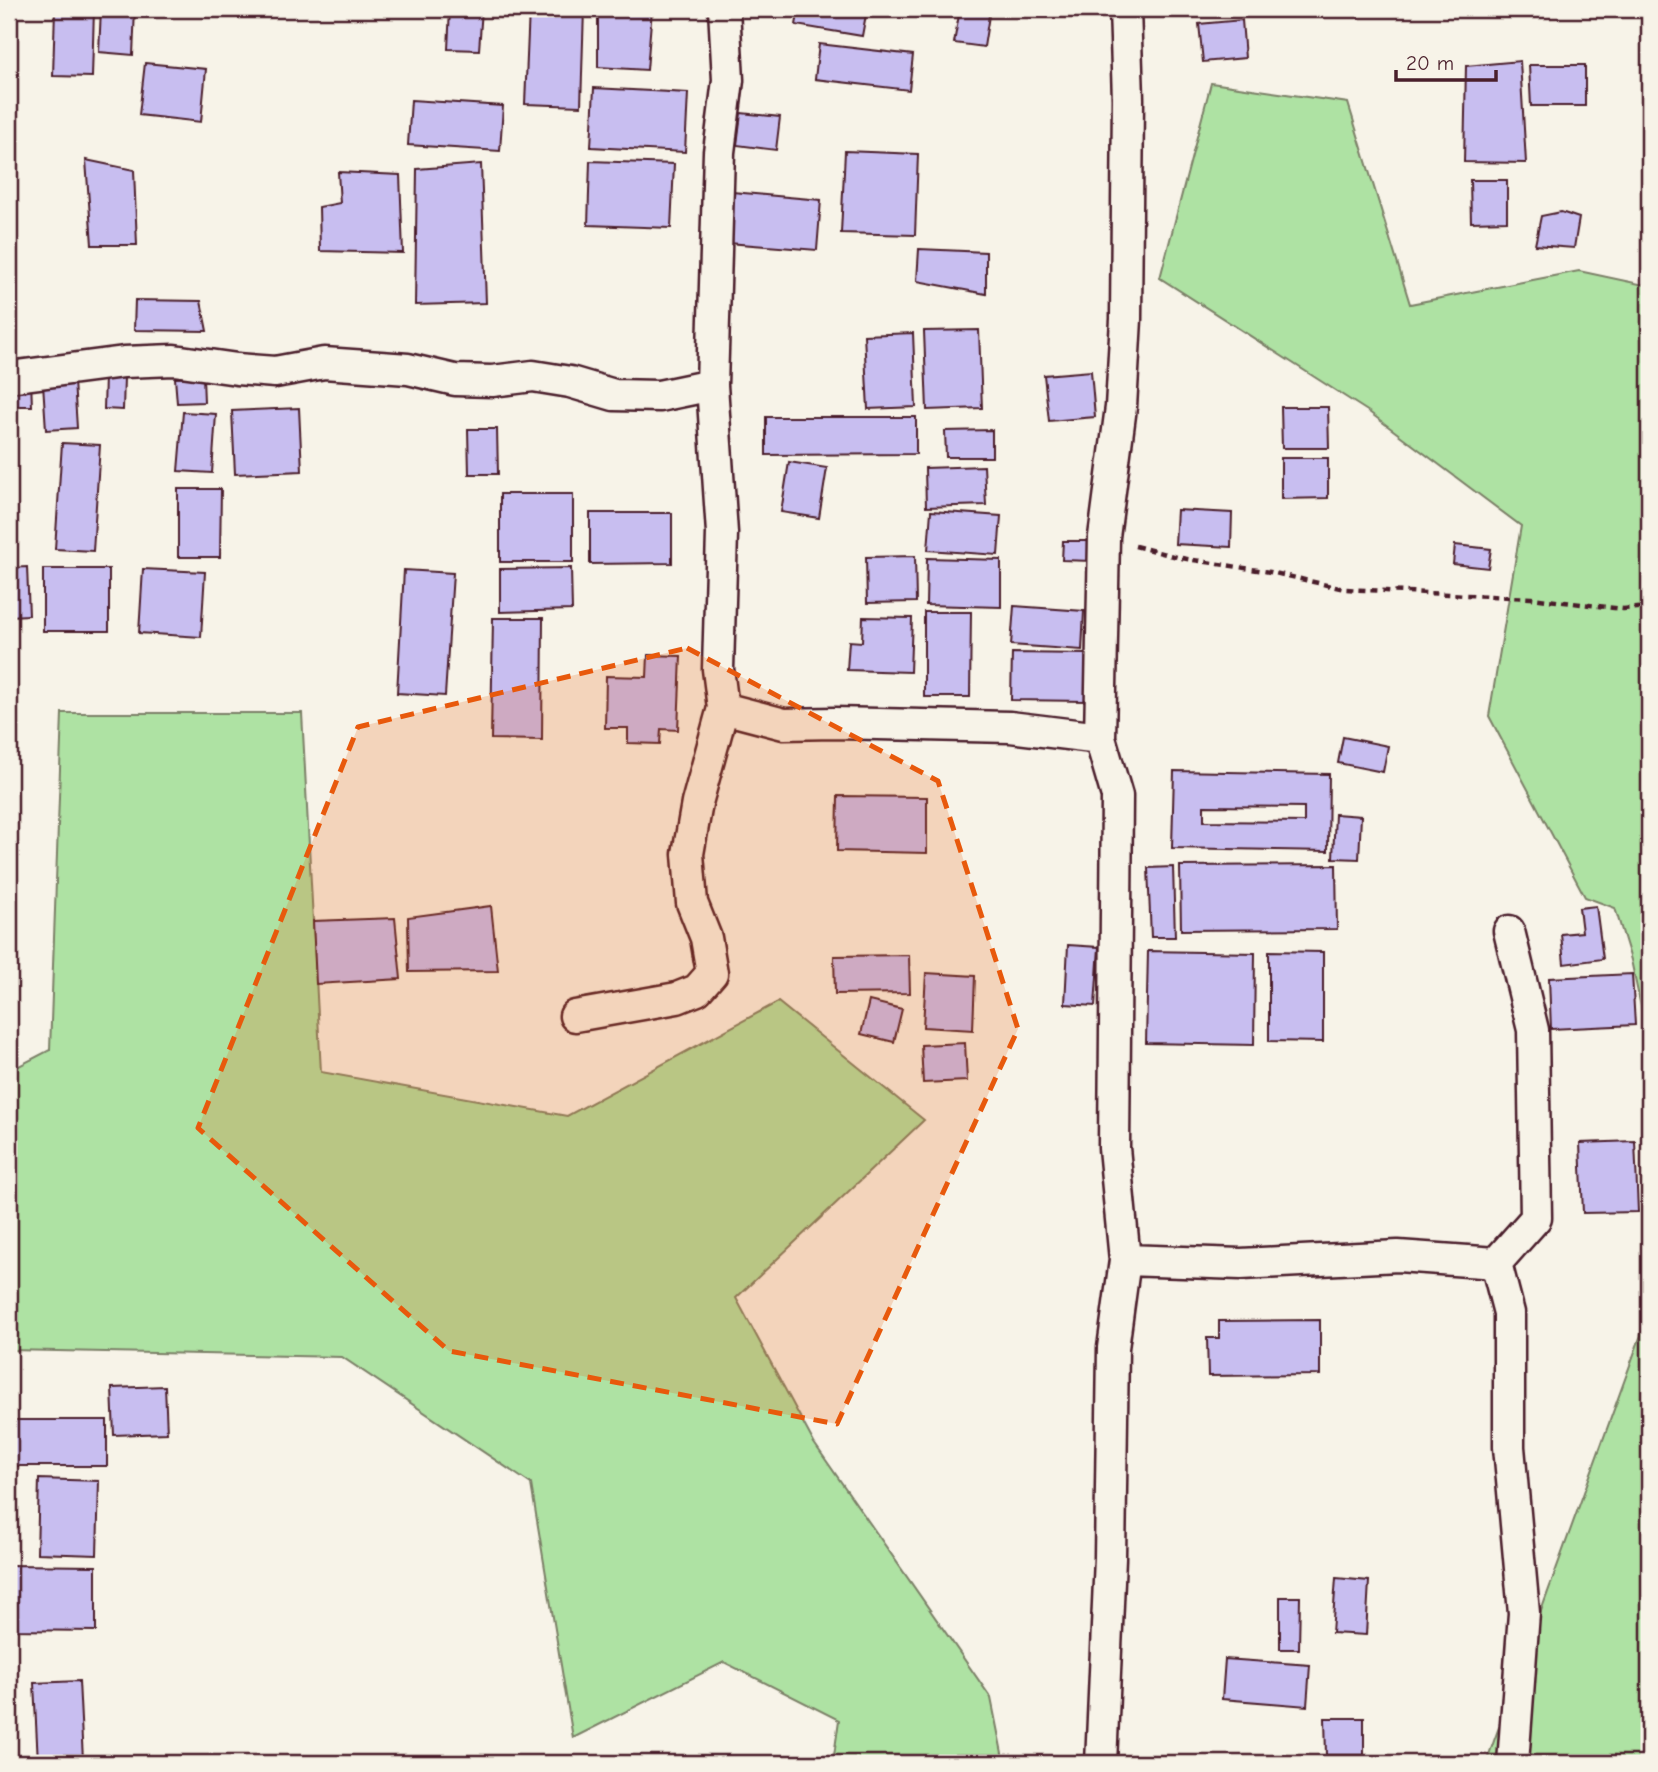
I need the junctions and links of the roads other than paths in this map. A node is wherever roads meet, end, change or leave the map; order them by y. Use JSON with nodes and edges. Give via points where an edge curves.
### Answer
{"nodes":[{"id":1,"x":724,"y":9,"type":"edge"},
{"id":2,"x":1125,"y":9,"type":"edge"},
{"id":3,"x":9,"y":377,"type":"edge"},
{"id":4,"x":712,"y":386,"type":"junction"},
{"id":5,"x":723,"y":708,"type":"junction"},
{"id":6,"x":1100,"y":738,"type":"junction"},
{"id":7,"x":1509,"y":931,"type":"dead end"},
{"id":8,"x":575,"y":1016,"type":"dead end"},
{"id":9,"x":1125,"y":1260,"type":"junction"},
{"id":10,"x":1496,"y":1263,"type":"junction"},
{"id":11,"x":1101,"y":1763,"type":"edge"},
{"id":12,"x":1513,"y":1763,"type":"edge"}],
"edges":[{"from":1,"to":4,"type":"street","via":[[728,80],[719,152]]},
{"from":2,"to":6,"type":"street","via":[[1126,319],[1121,407],[1104,537]]},
{"from":3,"to":4,"type":"street","via":[[174,360],[275,372],[324,363],[408,369],[455,380],[533,376],[614,395],[659,396]]},
{"from":4,"to":5,"type":"street","via":[[722,533],[718,670]]},
{"from":5,"to":6,"type":"street","via":[[784,724],[1010,727]]},
{"from":5,"to":8,"type":"street","via":[[688,854],[692,903],[706,938],[712,973],[697,990],[677,998]]},
{"from":6,"to":9,"type":"street","via":[[1118,796],[1114,1148]]},
{"from":7,"to":10,"type":"street","via":[[1534,1030],[1536,1218]]},
{"from":9,"to":10,"type":"street","via":[[1241,1264],[1398,1256]]},
{"from":9,"to":11,"type":"street","via":[[1113,1348]]},
{"from":10,"to":12,"type":"street","via":[[1509,1313],[1509,1447],[1524,1613]]}]}
